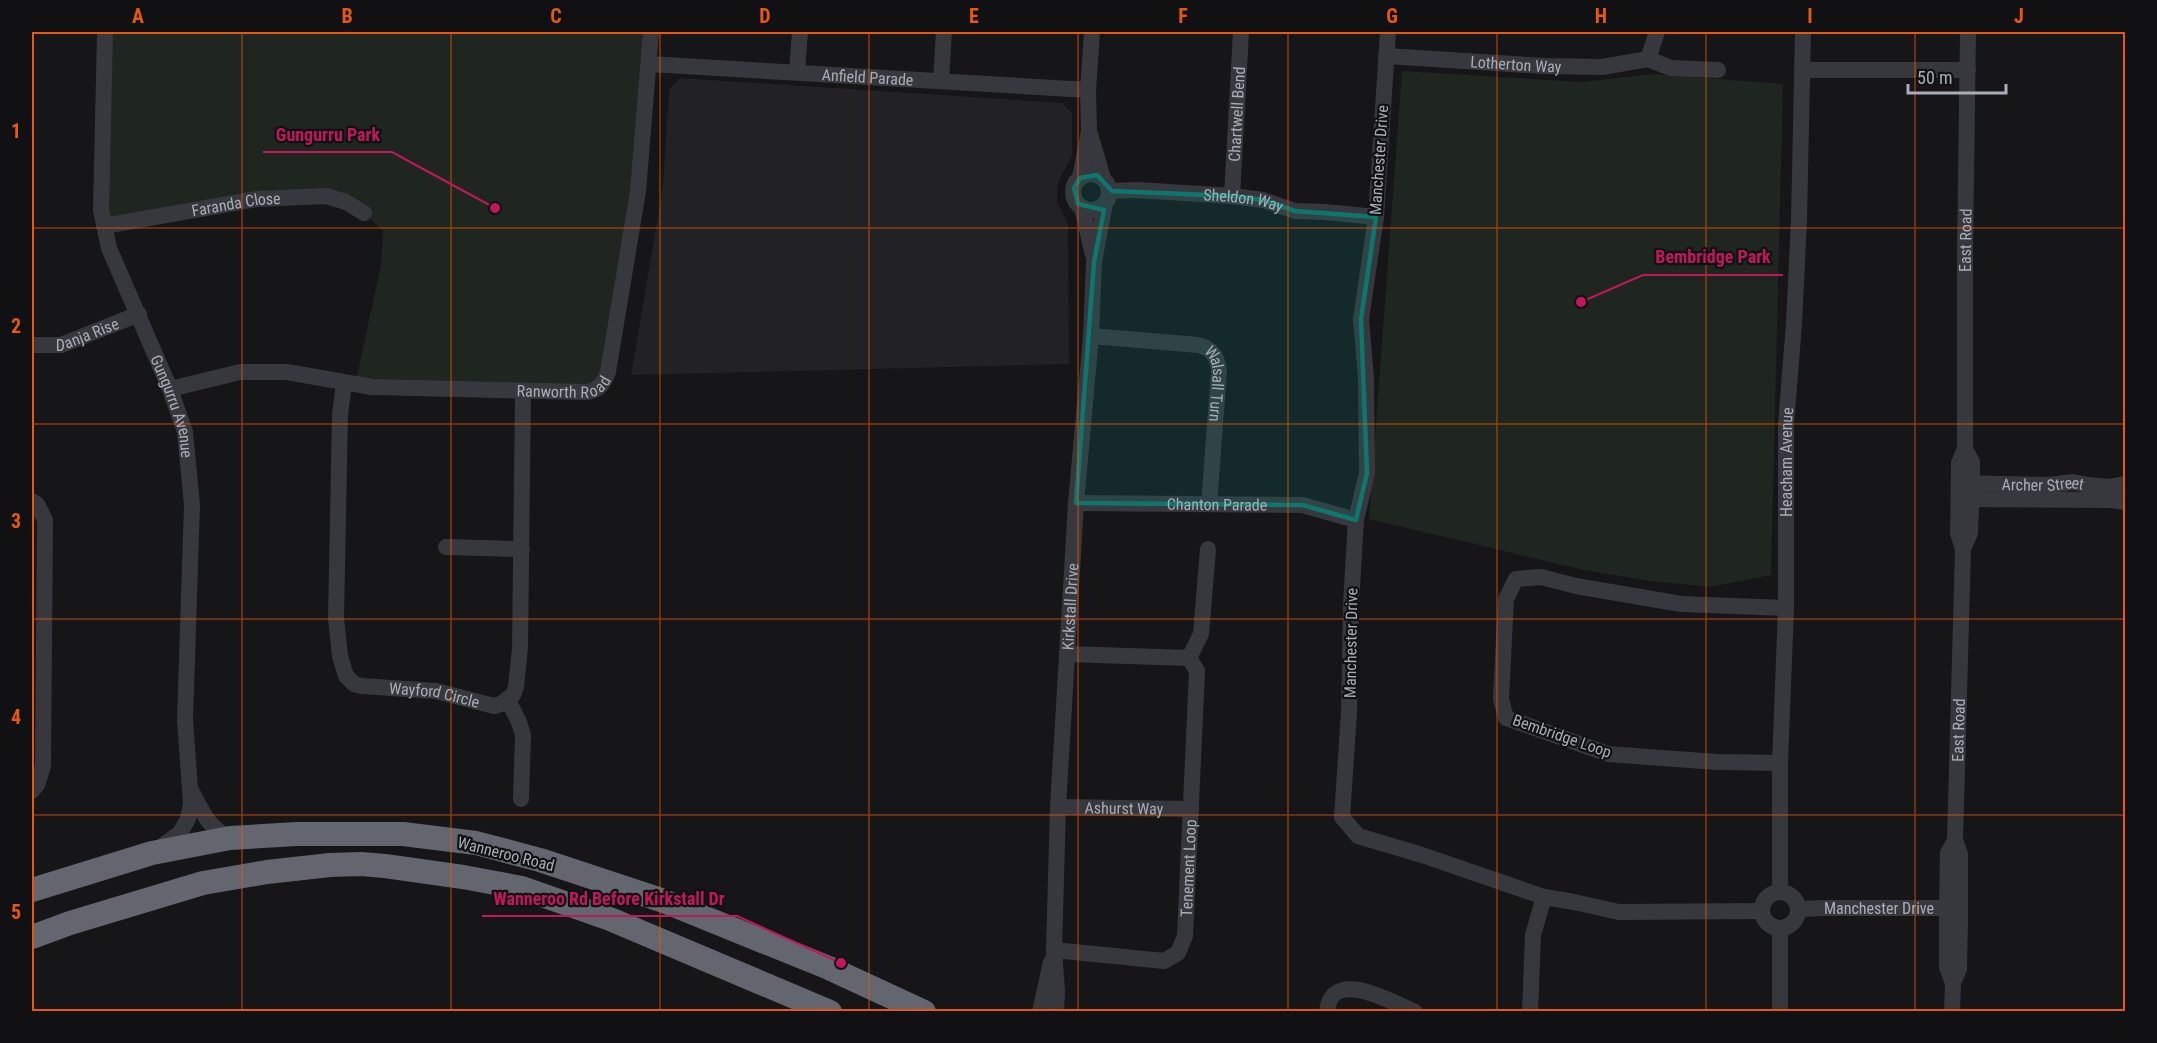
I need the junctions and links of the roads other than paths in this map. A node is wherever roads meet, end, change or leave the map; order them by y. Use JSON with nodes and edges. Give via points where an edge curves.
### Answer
{"nodes":[{"id":1,"x":105,"y":32,"type":"edge"},
{"id":2,"x":651,"y":32,"type":"edge"},
{"id":3,"x":800,"y":32,"type":"edge"},
{"id":4,"x":944,"y":32,"type":"edge"},
{"id":5,"x":1092,"y":32,"type":"edge"},
{"id":6,"x":1241,"y":32,"type":"edge"},
{"id":7,"x":1388,"y":32,"type":"edge"},
{"id":8,"x":1657,"y":32,"type":"edge"},
{"id":9,"x":1803,"y":32,"type":"edge"},
{"id":10,"x":1968,"y":32,"type":"edge"},
{"id":11,"x":1386,"y":56,"type":"junction"},
{"id":12,"x":1648,"y":59,"type":"junction"},
{"id":13,"x":649,"y":64,"type":"junction"},
{"id":14,"x":1718,"y":70,"type":"dead end"},
{"id":15,"x":1803,"y":70,"type":"junction"},
{"id":16,"x":1968,"y":70,"type":"junction"},
{"id":17,"x":797,"y":71,"type":"junction"},
{"id":18,"x":941,"y":80,"type":"junction"},
{"id":19,"x":1088,"y":90,"type":"junction"},
{"id":20,"x":1089,"y":131,"type":"junction"},
{"id":21,"x":1080,"y":178,"type":"junction"},
{"id":22,"x":1106,"y":191,"type":"junction"},
{"id":23,"x":1232,"y":196,"type":"junction"},
{"id":24,"x":1082,"y":208,"type":"junction"},
{"id":25,"x":364,"y":213,"type":"dead end"},
{"id":26,"x":1376,"y":217,"type":"junction"},
{"id":27,"x":104,"y":226,"type":"junction"},
{"id":28,"x":1094,"y":262,"type":"junction"},
{"id":29,"x":139,"y":314,"type":"junction"},
{"id":30,"x":1091,"y":336,"type":"junction"},
{"id":31,"x":32,"y":345,"type":"edge"},
{"id":32,"x":344,"y":383,"type":"junction"},
{"id":33,"x":170,"y":388,"type":"junction"},
{"id":34,"x":523,"y":391,"type":"junction"},
{"id":35,"x":2126,"y":484,"type":"edge"},
{"id":36,"x":1965,"y":491,"type":"junction"},
{"id":37,"x":32,"y":501,"type":"edge"},
{"id":38,"x":2126,"y":502,"type":"edge"},
{"id":39,"x":1076,"y":503,"type":"junction"},
{"id":40,"x":1209,"y":504,"type":"junction"},
{"id":41,"x":1356,"y":520,"type":"junction"},
{"id":42,"x":446,"y":547,"type":"dead end"},
{"id":43,"x":522,"y":549,"type":"junction"},
{"id":44,"x":1208,"y":549,"type":"dead end"},
{"id":45,"x":1786,"y":608,"type":"junction"},
{"id":46,"x":1067,"y":654,"type":"junction"},
{"id":47,"x":1190,"y":658,"type":"junction"},
{"id":48,"x":508,"y":700,"type":"junction"},
{"id":49,"x":1780,"y":763,"type":"junction"},
{"id":50,"x":32,"y":791,"type":"edge"},
{"id":51,"x":192,"y":792,"type":"junction"},
{"id":52,"x":521,"y":799,"type":"dead end"},
{"id":53,"x":1058,"y":807,"type":"junction"},
{"id":54,"x":1191,"y":809,"type":"junction"},
{"id":55,"x":230,"y":838,"type":"junction"},
{"id":56,"x":152,"y":853,"type":"junction"},
{"id":57,"x":32,"y":890,"type":"edge"},
{"id":58,"x":1780,"y":892,"type":"junction"},
{"id":59,"x":1544,"y":897,"type":"junction"},
{"id":60,"x":1954,"y":908,"type":"junction"},
{"id":61,"x":1798,"y":909,"type":"junction"},
{"id":62,"x":1762,"y":911,"type":"junction"},
{"id":63,"x":1780,"y":929,"type":"junction"},
{"id":64,"x":32,"y":937,"type":"edge"},
{"id":65,"x":1054,"y":950,"type":"junction"},
{"id":66,"x":830,"y":1011,"type":"edge"},
{"id":67,"x":924,"y":1011,"type":"edge"},
{"id":68,"x":1040,"y":1011,"type":"edge"},
{"id":69,"x":1056,"y":1011,"type":"edge"},
{"id":70,"x":1327,"y":1011,"type":"edge"},
{"id":71,"x":1415,"y":1011,"type":"edge"},
{"id":72,"x":1530,"y":1011,"type":"edge"},
{"id":73,"x":1780,"y":1011,"type":"edge"},
{"id":74,"x":1952,"y":1011,"type":"edge"}],
"edges":[{"from":1,"to":27,"type":"street","name":"Gungurru Avenue"},
{"from":2,"to":13,"type":"street","name":"Ranworth Road"},
{"from":3,"to":17,"type":"street"},
{"from":4,"to":18,"type":"street"},
{"from":5,"to":19,"type":"street","name":"Kirkstall Drive"},
{"from":6,"to":23,"type":"street","name":"Chartwell Bend"},
{"from":7,"to":11,"type":"street","name":"Manchester Drive"},
{"from":8,"to":12,"type":"street"},
{"from":9,"to":15,"type":"street","name":"Heacham Avenue"},
{"from":10,"to":16,"type":"street","name":"East Road"},
{"from":11,"to":12,"type":"street","name":"Lotherton Way","via":[[1591,67]]},
{"from":11,"to":26,"type":"street","name":"Manchester Drive"},
{"from":12,"to":14,"type":"street","name":"Lotherton Way","via":[[1671,69]]},
{"from":13,"to":17,"type":"street","name":"Anfield Parade"},
{"from":13,"to":34,"type":"street","name":"Ranworth Road","via":[[638,191],[605,382],[588,392]]},
{"from":15,"to":16,"type":"street"},
{"from":15,"to":45,"type":"street","name":"Heacham Avenue","via":[[1799,232],[1786,424]]},
{"from":16,"to":36,"type":"street","name":"East Road","via":[[1965,448],[1959,463]]},
{"from":17,"to":18,"type":"street","name":"Anfield Parade"},
{"from":18,"to":19,"type":"street","name":"Anfield Parade"},
{"from":19,"to":20,"type":"street","name":"Kirkstall Drive"},
{"from":20,"to":21,"type":"street","name":"Kirkstall Drive"},
{"from":20,"to":22,"type":"street","name":"Kirkstall Drive"},
{"from":21,"to":22,"type":"street","via":[[1090,174]]},
{"from":21,"to":24,"type":"street","via":[[1073,194]]},
{"from":22,"to":23,"type":"street","name":"Sheldon Way"},
{"from":22,"to":24,"type":"street","via":[[1093,210]]},
{"from":22,"to":28,"type":"street","name":"Kirkstall Drive"},
{"from":23,"to":26,"type":"street","name":"Sheldon Way","via":[[1263,200],[1295,211]]},
{"from":24,"to":28,"type":"street","name":"Kirkstall Drive"},
{"from":25,"to":27,"type":"street","name":"Faranda Close","via":[[326,196],[269,198]]},
{"from":26,"to":41,"type":"street","name":"Manchester Drive","via":[[1361,320],[1367,473]]},
{"from":27,"to":29,"type":"street","name":"Gungurru Avenue","via":[[109,248]]},
{"from":28,"to":30,"type":"street","name":"Kirkstall Drive"},
{"from":29,"to":31,"type":"street","name":"Danja Rise","via":[[61,345]]},
{"from":29,"to":33,"type":"street","name":"Gungurru Avenue"},
{"from":30,"to":39,"type":"street","name":"Kirkstall Drive"},
{"from":30,"to":40,"type":"street","name":"Walsall Turn","via":[[1205,346],[1215,355],[1220,372]]},
{"from":32,"to":33,"type":"street","name":"Ranworth Road","via":[[287,372],[240,372]]},
{"from":32,"to":34,"type":"street","name":"Ranworth Road","via":[[382,388]]},
{"from":32,"to":48,"type":"street","name":"Wayford Circle","via":[[336,618],[346,676],[362,686],[436,691],[494,706]]},
{"from":33,"to":51,"type":"street","name":"Gungurru Avenue","via":[[185,432],[192,505],[185,720]]},
{"from":34,"to":43,"type":"street"},
{"from":35,"to":36,"type":"street","name":"Archer Street","via":[[2109,487],[2073,482]]},
{"from":36,"to":38,"type":"street","name":"Archer Street"},
{"from":36,"to":60,"type":"street","name":"East Road","via":[[1970,533],[1963,549],[1955,840],[1948,853]]},
{"from":37,"to":50,"type":"street","via":[[45,520],[45,531],[43,766]]},
{"from":39,"to":40,"type":"street","name":"Chanton Parade"},
{"from":39,"to":46,"type":"street","name":"Kirkstall Drive"},
{"from":40,"to":41,"type":"street","name":"Chanton Parade","via":[[1302,505]]},
{"from":41,"to":59,"type":"street","name":"Manchester Drive","via":[[1342,817],[1358,836]]},
{"from":42,"to":43,"type":"street"},
{"from":43,"to":48,"type":"street","via":[[519,658],[516,687]]},
{"from":44,"to":47,"type":"street","via":[[1201,634]]},
{"from":45,"to":49,"type":"street","name":"Heacham Avenue"},
{"from":45,"to":49,"type":"street","name":"Bembridge Loop","via":[[1681,604],[1541,577],[1516,579],[1506,599],[1501,699],[1506,718],[1608,754]]},
{"from":46,"to":47,"type":"street"},
{"from":46,"to":53,"type":"street","name":"Kirkstall Drive"},
{"from":47,"to":54,"type":"street","name":"Tenement Loop","via":[[1197,671]]},
{"from":48,"to":52,"type":"street","via":[[524,735]]},
{"from":49,"to":58,"type":"street","name":"Heacham Avenue"},
{"from":51,"to":55,"type":"street","name":"Gungurru Avenue","via":[[213,828]]},
{"from":51,"to":56,"type":"street","name":"Gungurru Avenue","via":[[188,819],[180,833]]},
{"from":53,"to":54,"type":"street","name":"Ashurst Way"},
{"from":53,"to":65,"type":"street","name":"Kirkstall Drive"},
{"from":54,"to":65,"type":"street","name":"Tenement Loop","via":[[1185,936],[1178,954],[1164,961]]},
{"from":55,"to":56,"type":"highway","name":"Wanneroo Road"},
{"from":55,"to":67,"type":"highway","name":"Wanneroo Road","via":[[403,834],[476,843],[661,900]]},
{"from":56,"to":57,"type":"highway","name":"Wanneroo Road"},
{"from":58,"to":61,"type":"street","via":[[1791,895]]},
{"from":58,"to":62,"type":"street","via":[[1765,900]]},
{"from":59,"to":62,"type":"street","name":"Manchester Drive","via":[[1619,912]]},
{"from":59,"to":72,"type":"street","via":[[1533,935]]},
{"from":60,"to":61,"type":"street","name":"Manchester Drive"},
{"from":60,"to":74,"type":"street","name":"East Road","via":[[1947,967],[1953,983]]},
{"from":61,"to":63,"type":"street","via":[[1791,925]]},
{"from":62,"to":63,"type":"street","via":[[1766,921]]},
{"from":63,"to":73,"type":"street"},
{"from":64,"to":66,"type":"highway","name":"Wanneroo Road","via":[[203,883],[330,865],[386,866],[522,888],[610,919]]},
{"from":65,"to":68,"type":"street","name":"Kirkstall Drive"},
{"from":65,"to":69,"type":"street","name":"Kirkstall Drive"},
{"from":70,"to":71,"type":"street","via":[[1334,993],[1344,988],[1355,988]]}]}
